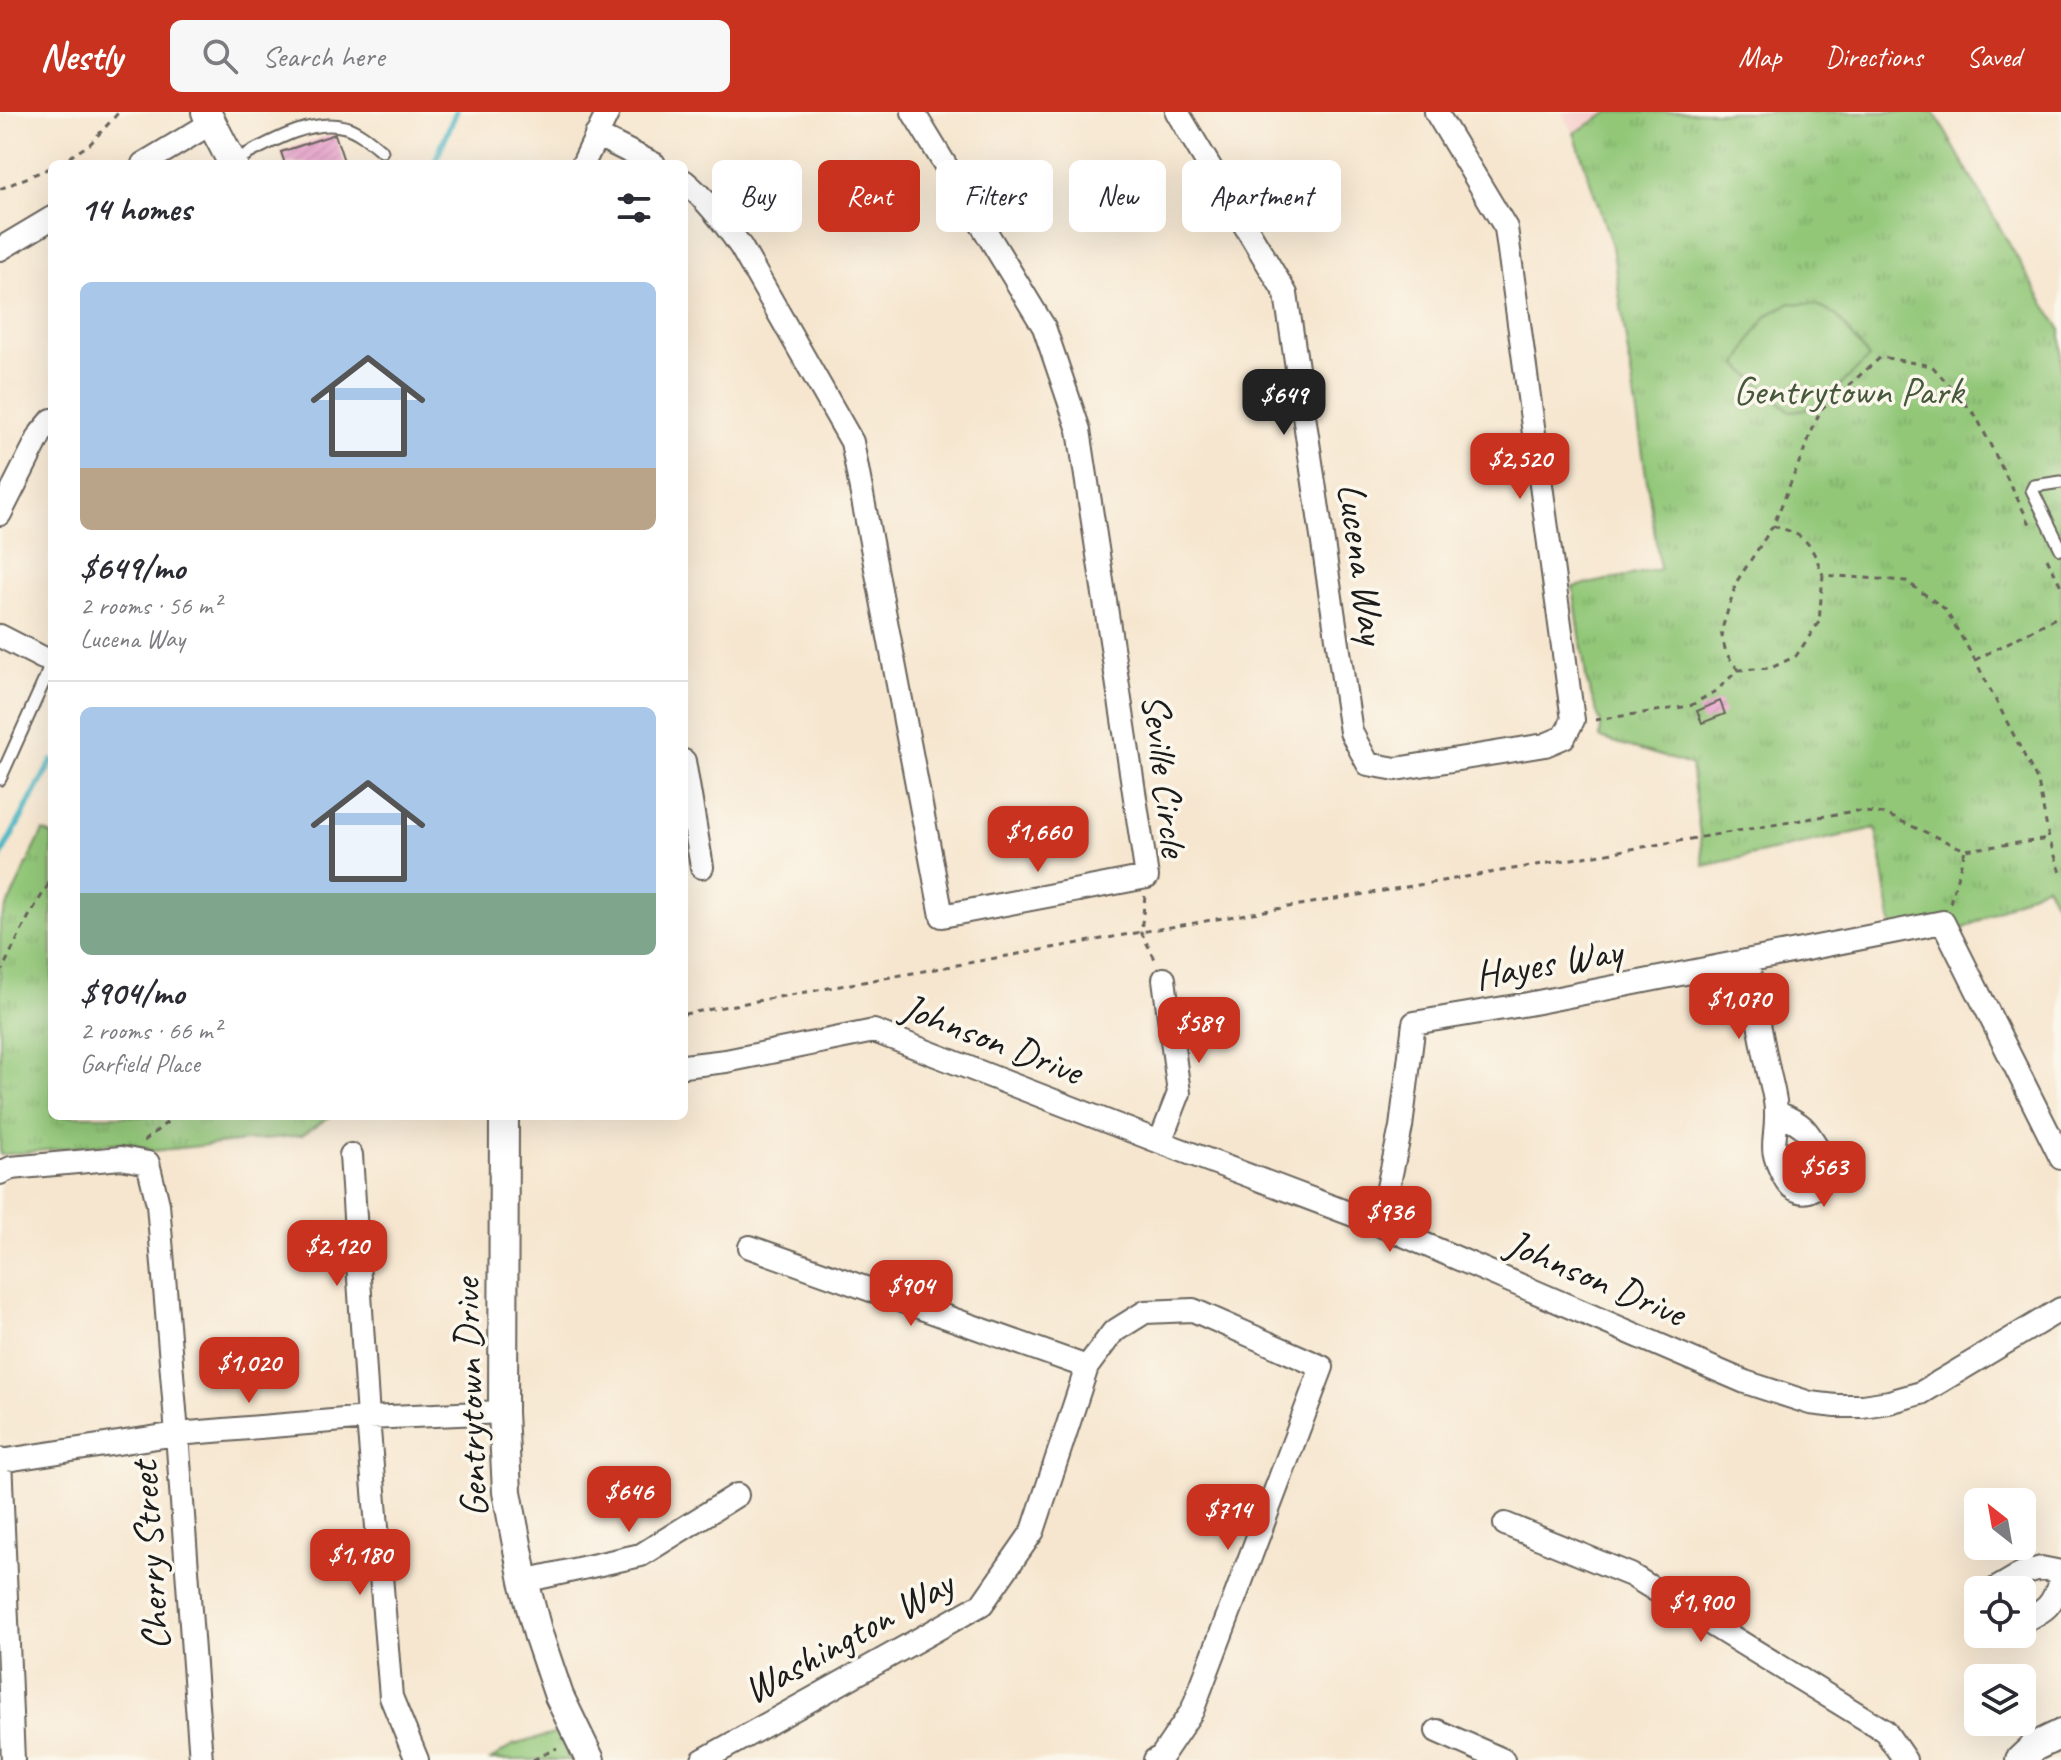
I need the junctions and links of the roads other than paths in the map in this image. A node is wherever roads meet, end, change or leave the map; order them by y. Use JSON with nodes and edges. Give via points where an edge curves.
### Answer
{"nodes":[{"id":1,"x":608,"y":112,"type":"edge"},
{"id":2,"x":913,"y":112,"type":"edge"},
{"id":3,"x":1177,"y":112,"type":"edge"},
{"id":4,"x":1436,"y":112,"type":"edge"},
{"id":5,"x":210,"y":117,"type":"edge"},
{"id":6,"x":596,"y":135,"type":"junction"},
{"id":7,"x":382,"y":151,"type":"dead end"},
{"id":8,"x":149,"y":160,"type":"edge"},
{"id":9,"x":231,"y":160,"type":"edge"},
{"id":10,"x":238,"y":160,"type":"edge"},
{"id":11,"x":585,"y":160,"type":"edge"},
{"id":12,"x":646,"y":160,"type":"edge"},
{"id":13,"x":688,"y":184,"type":"edge"},
{"id":14,"x":48,"y":220,"type":"edge"},
{"id":15,"x":0,"y":249,"type":"edge"},
{"id":16,"x":48,"y":425,"type":"edge"},
{"id":17,"x":2061,"y":482,"type":"edge"},
{"id":18,"x":0,"y":514,"type":"edge"},
{"id":19,"x":2061,"y":549,"type":"edge"},
{"id":20,"x":0,"y":636,"type":"edge"},
{"id":21,"x":48,"y":662,"type":"edge"},
{"id":22,"x":0,"y":779,"type":"edge"},
{"id":23,"x":688,"y":785,"type":"edge"},
{"id":24,"x":702,"y":867,"type":"dead end"},
{"id":25,"x":1747,"y":962,"type":"junction"},
{"id":26,"x":1164,"y":979,"type":"road end"},
{"id":27,"x":688,"y":1066,"type":"edge"},
{"id":28,"x":1776,"y":1112,"type":"dead end"},
{"id":29,"x":504,"y":1120,"type":"edge"},
{"id":30,"x":1160,"y":1142,"type":"junction"},
{"id":31,"x":351,"y":1155,"type":"dead end"},
{"id":32,"x":2061,"y":1158,"type":"edge"},
{"id":33,"x":0,"y":1173,"type":"edge"},
{"id":34,"x":1380,"y":1225,"type":"junction"},
{"id":35,"x":750,"y":1247,"type":"dead end"},
{"id":36,"x":2061,"y":1309,"type":"edge"},
{"id":37,"x":1087,"y":1367,"type":"junction"},
{"id":38,"x":503,"y":1412,"type":"junction"},
{"id":39,"x":368,"y":1418,"type":"junction"},
{"id":40,"x":177,"y":1434,"type":"junction"},
{"id":41,"x":0,"y":1460,"type":"edge"},
{"id":42,"x":737,"y":1495,"type":"dead end"},
{"id":43,"x":1505,"y":1524,"type":"dead end"},
{"id":44,"x":2061,"y":1572,"type":"edge"},
{"id":45,"x":2018,"y":1576,"type":"edge"},
{"id":46,"x":2061,"y":1579,"type":"edge"},
{"id":47,"x":524,"y":1581,"type":"junction"},
{"id":48,"x":2036,"y":1615,"type":"edge"},
{"id":49,"x":1437,"y":1731,"type":"dead end"},
{"id":50,"x":2061,"y":1734,"type":"edge"},
{"id":51,"x":584,"y":1748,"type":"edge"},
{"id":52,"x":13,"y":1760,"type":"edge"},
{"id":53,"x":201,"y":1760,"type":"edge"},
{"id":54,"x":417,"y":1760,"type":"edge"},
{"id":55,"x":703,"y":1760,"type":"edge"},
{"id":56,"x":1155,"y":1760,"type":"edge"},
{"id":57,"x":1503,"y":1760,"type":"edge"},
{"id":58,"x":1905,"y":1760,"type":"edge"},
{"id":59,"x":2020,"y":1760,"type":"edge"}],
"edges":[{"from":1,"to":6,"type":"street"},
{"from":2,"to":13,"type":"street","name":"Seville Circle","via":[[1044,327],[1079,430],[1147,877],[942,916],[852,442],[741,247]]},
{"from":3,"to":4,"type":"street","name":"Lucena Way","via":[[1286,294],[1351,732],[1368,764],[1396,769],[1545,745],[1564,737],[1573,720],[1506,228]]},
{"from":5,"to":8,"type":"street"},
{"from":5,"to":9,"type":"street"},
{"from":6,"to":11,"type":"street"},
{"from":6,"to":12,"type":"street"},
{"from":7,"to":10,"type":"lane","via":[[344,126],[325,125],[285,135]]},
{"from":14,"to":15,"type":"street"},
{"from":16,"to":18,"type":"street"},
{"from":17,"to":19,"type":"lane","via":[[2032,490]]},
{"from":20,"to":21,"type":"street"},
{"from":21,"to":22,"type":"lane"},
{"from":23,"to":24,"type":"street"},
{"from":25,"to":28,"type":"street"},
{"from":25,"to":32,"type":"street","name":"Hayes Way","via":[[1943,922]]},
{"from":25,"to":34,"type":"street","name":"Hayes Way","via":[[1414,1023],[1401,1127]]},
{"from":26,"to":30,"type":"street","via":[[1179,1093]]},
{"from":27,"to":30,"type":"street","name":"Johnson Drive","via":[[874,1031]]},
{"from":29,"to":38,"type":"street","name":"Gentrytown Drive"},
{"from":30,"to":34,"type":"street","name":"Johnson Drive"},
{"from":31,"to":39,"type":"street"},
{"from":33,"to":40,"type":"street","name":"Cherry Street","via":[[124,1159],[148,1163],[158,1204]]},
{"from":34,"to":36,"type":"street","name":"Johnson Drive","via":[[1745,1382],[1810,1403],[1862,1406],[1921,1393]]},
{"from":35,"to":37,"type":"street"},
{"from":37,"to":55,"type":"street","name":"Washington Way","via":[[1033,1531],[982,1604]]},
{"from":37,"to":56,"type":"street","name":"Washington Way","via":[[1113,1332],[1145,1312],[1193,1310],[1322,1367],[1192,1711]]},
{"from":38,"to":39,"type":"street"},
{"from":38,"to":47,"type":"street","name":"Gentrytown Drive","via":[[507,1492]]},
{"from":39,"to":40,"type":"street"},
{"from":39,"to":54,"type":"street","via":[[391,1697]]},
{"from":40,"to":41,"type":"street"},
{"from":40,"to":53,"type":"street","name":"Cherry Street"},
{"from":41,"to":52,"type":"street"},
{"from":42,"to":47,"type":"street","via":[[641,1555]]},
{"from":43,"to":58,"type":"street","via":[[1631,1575],[1885,1731]]},
{"from":44,"to":45,"type":"street","via":[[2041,1568]]},
{"from":46,"to":48,"type":"street","via":[[2054,1599]]},
{"from":47,"to":51,"type":"street","name":"Gentrytown Drive","via":[[559,1696]]},
{"from":49,"to":57,"type":"street"},
{"from":50,"to":59,"type":"street"}]}
